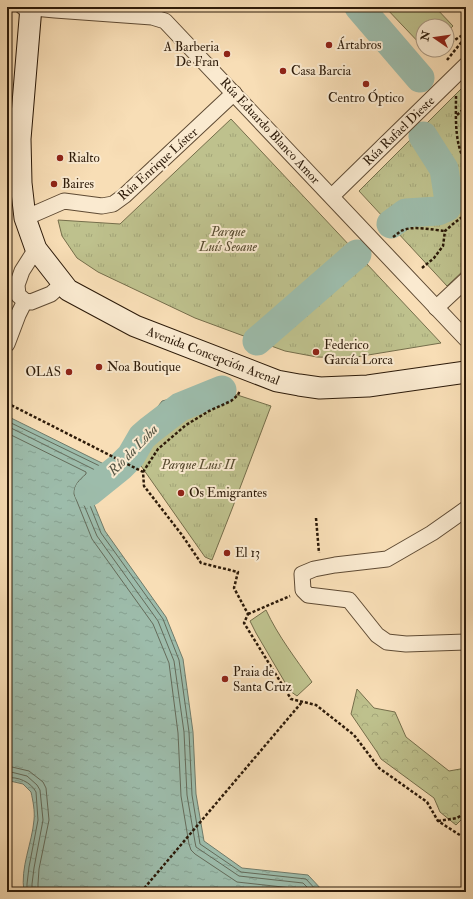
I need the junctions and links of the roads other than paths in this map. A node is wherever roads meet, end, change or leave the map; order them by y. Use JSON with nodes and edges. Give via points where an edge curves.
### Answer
{"nodes":[{"id":1,"x":28,"y":7,"type":"edge"},
{"id":2,"x":167,"y":14,"type":"edge"},
{"id":3,"x":466,"y":65,"type":"edge"},
{"id":4,"x":234,"y":93,"type":"junction"},
{"id":5,"x":13,"y":141,"type":"edge"},
{"id":6,"x":332,"y":196,"type":"junction"},
{"id":7,"x":25,"y":218,"type":"junction"},
{"id":8,"x":36,"y":250,"type":"junction"},
{"id":9,"x":466,"y":280,"type":"edge"},
{"id":10,"x":62,"y":284,"type":"junction"},
{"id":11,"x":25,"y":301,"type":"junction"},
{"id":12,"x":436,"y":308,"type":"junction"},
{"id":13,"x":466,"y":339,"type":"edge"},
{"id":14,"x":7,"y":344,"type":"edge"},
{"id":15,"x":466,"y":372,"type":"edge"},
{"id":16,"x":466,"y":509,"type":"edge"},
{"id":17,"x":466,"y":642,"type":"edge"}],
"edges":[{"from":1,"to":2,"type":"street","name":"Rúa Eduardo Blanco Amor","via":[[152,17]]},
{"from":1,"to":5,"type":"main road","name":"Avenida Concepción Arenal"},
{"from":2,"to":4,"type":"street","name":"Rúa Eduardo Blanco Amor"},
{"from":3,"to":6,"type":"street","name":"Rúa Rafael Dieste"},
{"from":4,"to":6,"type":"street","name":"Rúa Eduardo Blanco Amor"},
{"from":4,"to":7,"type":"street","name":"Rúa Enrique Líster","via":[[113,204],[102,206],[64,201]]},
{"from":5,"to":7,"type":"main road","name":"Avenida Concepción Arenal"},
{"from":6,"to":12,"type":"street","name":"Rúa Eduardo Blanco Amor"},
{"from":7,"to":8,"type":"main road","name":"Avenida Concepción Arenal"},
{"from":8,"to":10,"type":"main road","name":"Avenida Concepción Arenal"},
{"from":8,"to":11,"type":"street","via":[[17,284],[18,295]]},
{"from":9,"to":12,"type":"street"},
{"from":10,"to":11,"type":"street","via":[[51,294],[31,302]]},
{"from":10,"to":15,"type":"main road","name":"Avenida Concepción Arenal","via":[[68,290],[135,326],[277,381],[299,386],[360,386]]},
{"from":11,"to":14,"type":"street"},
{"from":12,"to":13,"type":"street","name":"Rúa Eduardo Blanco Amor"},
{"from":16,"to":17,"type":"street","via":[[432,533],[387,559],[314,569],[302,574],[303,590],[308,595],[349,600],[377,635],[387,642]]}]}
